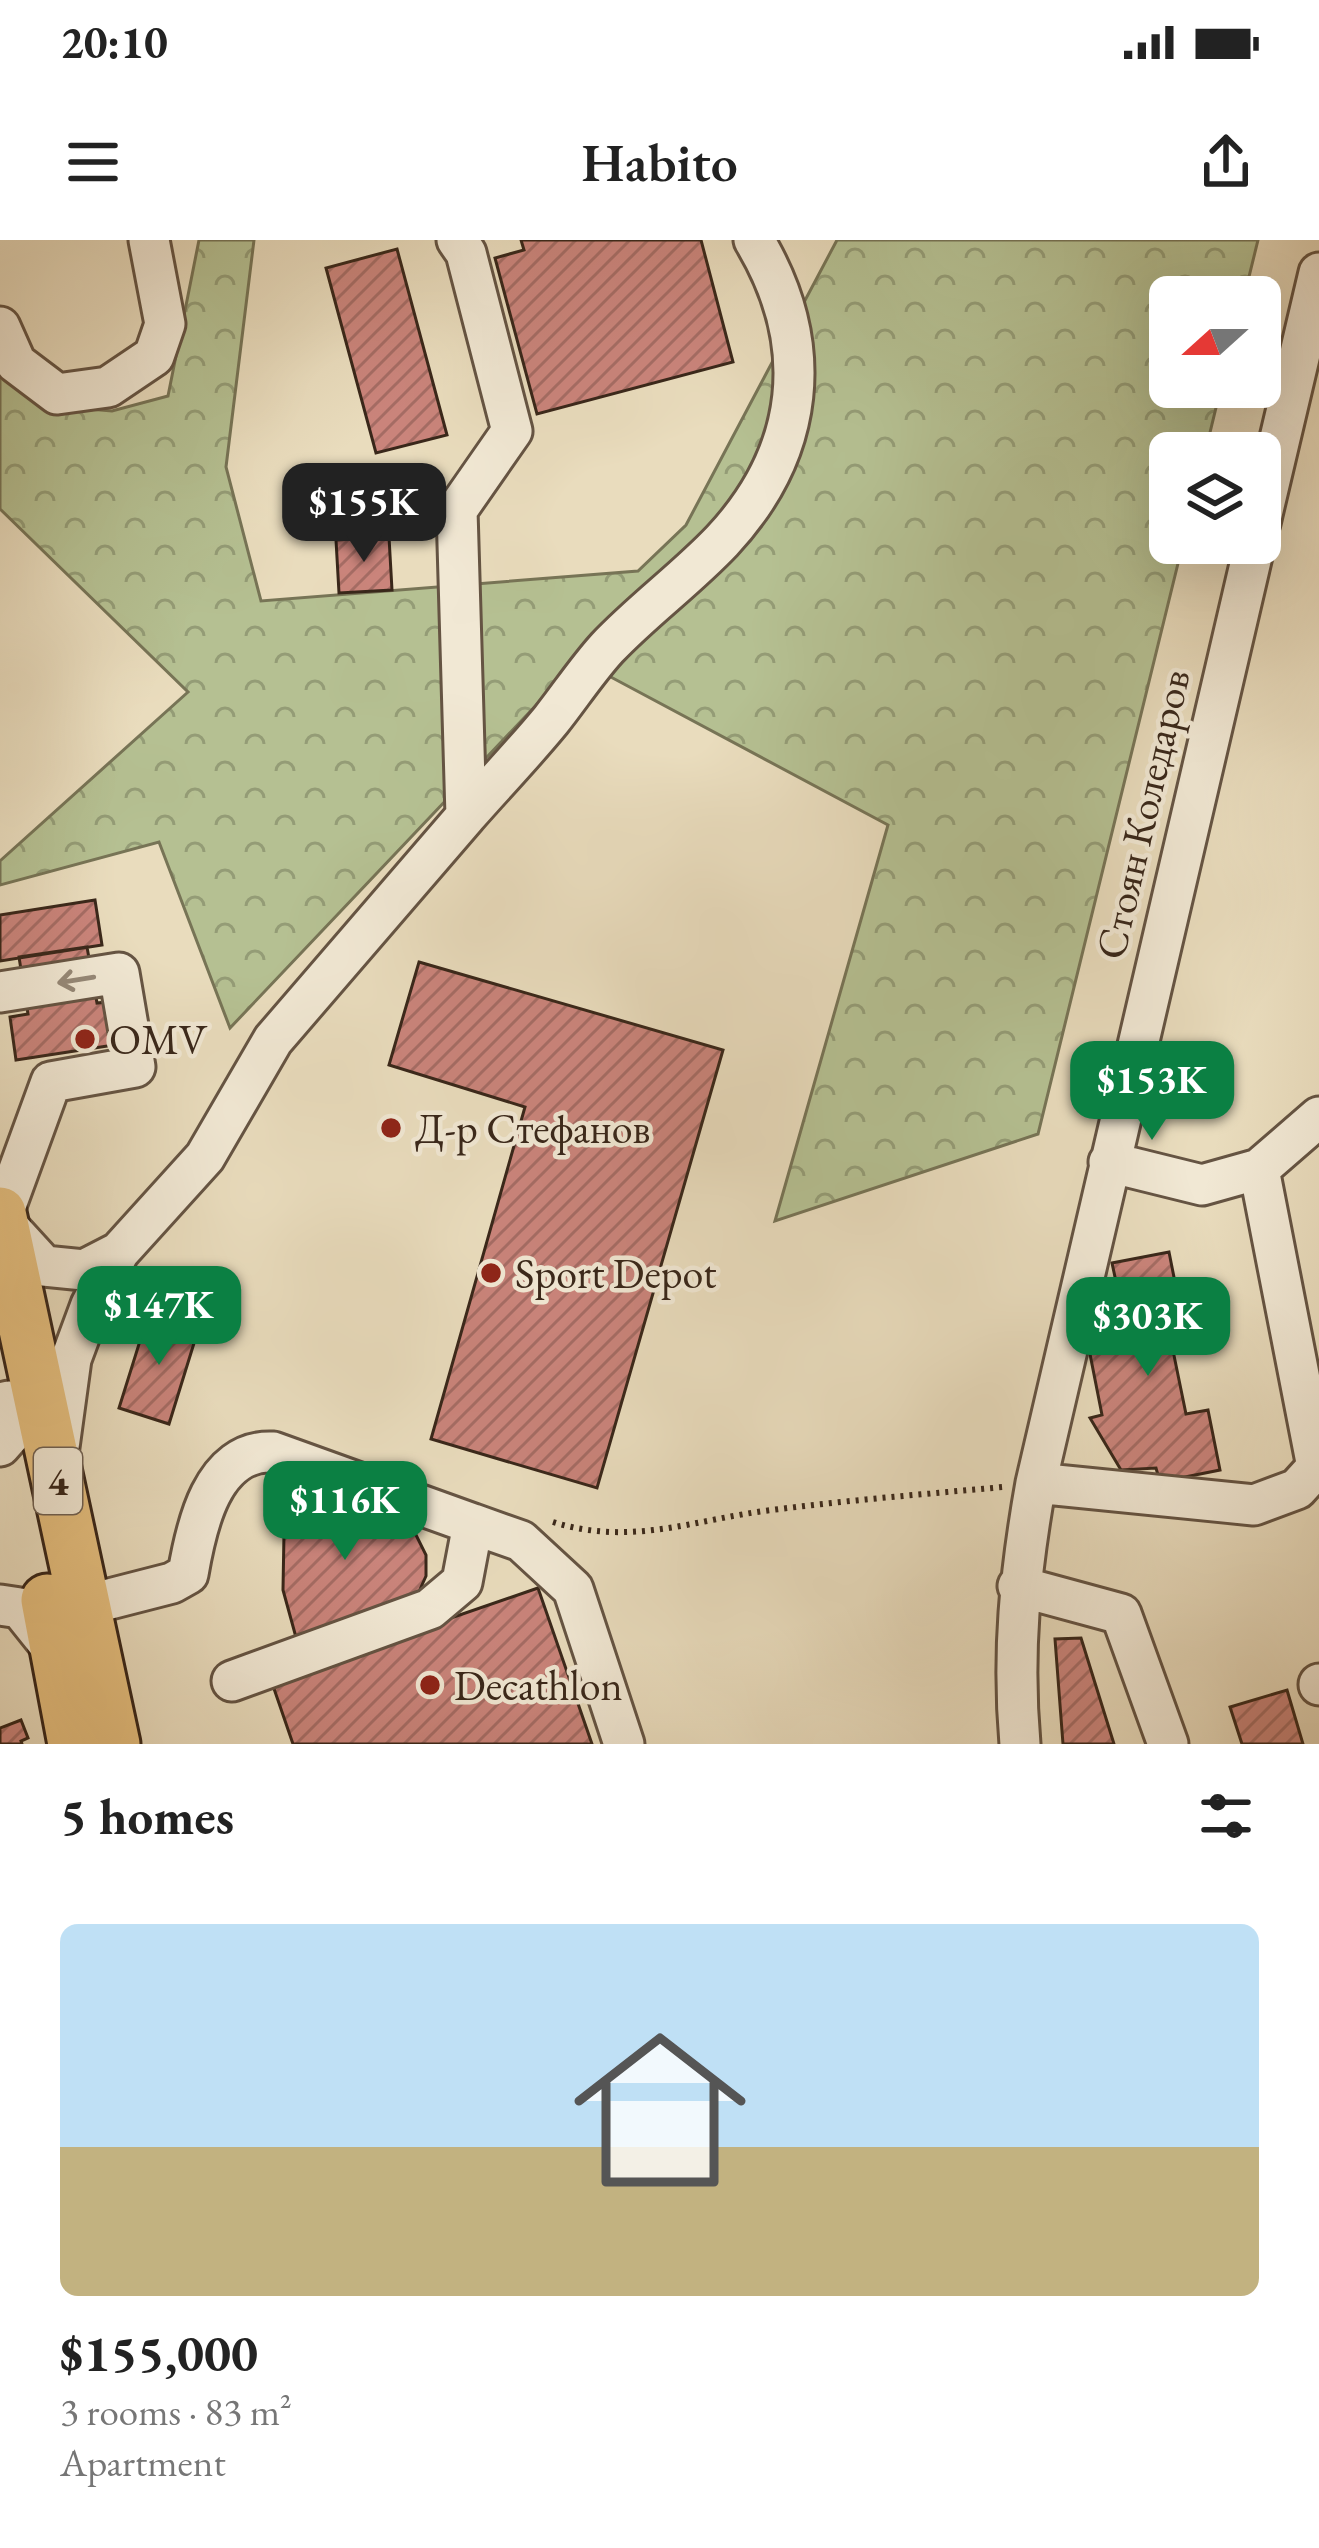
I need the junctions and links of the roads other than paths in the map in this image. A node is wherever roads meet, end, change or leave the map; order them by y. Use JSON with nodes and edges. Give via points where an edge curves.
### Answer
{"nodes":[{"id":1,"x":149,"y":240,"type":"edge"},
{"id":2,"x":457,"y":240,"type":"edge"},
{"id":3,"x":754,"y":240,"type":"edge"},
{"id":4,"x":1319,"y":273,"type":"edge"},
{"id":5,"x":0,"y":327,"type":"edge"},
{"id":6,"x":1303,"y":403,"type":"edge"},
{"id":7,"x":1281,"y":464,"type":"edge"},
{"id":8,"x":1250,"y":564,"type":"edge"},
{"id":9,"x":466,"y":816,"type":"junction"},
{"id":10,"x":0,"y":992,"type":"edge"},
{"id":11,"x":1319,"y":1117,"type":"edge"},
{"id":12,"x":1109,"y":1162,"type":"junction"},
{"id":13,"x":1259,"y":1169,"type":"junction"},
{"id":14,"x":1,"y":1216,"type":"edge"},
{"id":15,"x":119,"y":1252,"type":"junction"},
{"id":16,"x":0,"y":1333,"type":"edge"},
{"id":17,"x":6,"y":1420,"type":"edge"},
{"id":18,"x":56,"y":1470,"type":"junction"},
{"id":19,"x":1036,"y":1483,"type":"junction"},
{"id":20,"x":473,"y":1524,"type":"junction"},
{"id":21,"x":1018,"y":1586,"type":"junction"},
{"id":22,"x":47,"y":1620,"type":"edge"},
{"id":23,"x":232,"y":1681,"type":"dead end"},
{"id":24,"x":74,"y":1744,"type":"edge"},
{"id":25,"x":113,"y":1744,"type":"edge"},
{"id":26,"x":624,"y":1744,"type":"edge"},
{"id":27,"x":1020,"y":1744,"type":"edge"},
{"id":28,"x":1168,"y":1744,"type":"edge"}],
"edges":[{"from":1,"to":5,"type":"street","via":[[165,324],[154,356],[108,388],[57,394],[16,363]]},
{"from":2,"to":9,"type":"street","via":[[512,430],[457,510]]},
{"from":3,"to":9,"type":"street","via":[[776,276],[795,350],[792,417],[764,490],[720,543],[604,650]]},
{"from":4,"to":6,"type":"street"},
{"from":6,"to":7,"type":"street"},
{"from":8,"to":12,"type":"street","name":"Стоян Коледаров"},
{"from":9,"to":15,"type":"street","via":[[272,1040],[205,1156]]},
{"from":14,"to":10,"type":"street","one_way":true,"via":[[51,1082],[135,1067],[119,973]]},
{"from":11,"to":13,"type":"street"},
{"from":12,"to":13,"type":"street","via":[[1202,1185]]},
{"from":12,"to":19,"type":"street","name":"Стоян Коледаров"},
{"from":13,"to":19,"type":"street","via":[[1317,1467],[1297,1489],[1255,1504]]},
{"from":14,"to":15,"type":"street","via":[[44,1266],[84,1270]]},
{"from":14,"to":18,"type":"main road","number":"4"},
{"from":15,"to":18,"type":"street","via":[[70,1360]]},
{"from":16,"to":17,"type":"main road","number":"4"},
{"from":17,"to":22,"type":"main road","number":"4"},
{"from":18,"to":22,"type":"main road","number":"4"},
{"from":19,"to":21,"type":"street","name":"Стоян Коледаров"},
{"from":20,"to":22,"type":"street","via":[[273,1452],[251,1453],[214,1491],[188,1574]]},
{"from":20,"to":23,"type":"street","via":[[462,1582],[430,1609]]},
{"from":20,"to":26,"type":"street","via":[[521,1541],[573,1589]]},
{"from":21,"to":27,"type":"street","name":"Стоян Коледаров"},
{"from":21,"to":28,"type":"street","via":[[1121,1614]]},
{"from":22,"to":24,"type":"main road","number":"4"},
{"from":22,"to":25,"type":"main road","number":"4"}]}
